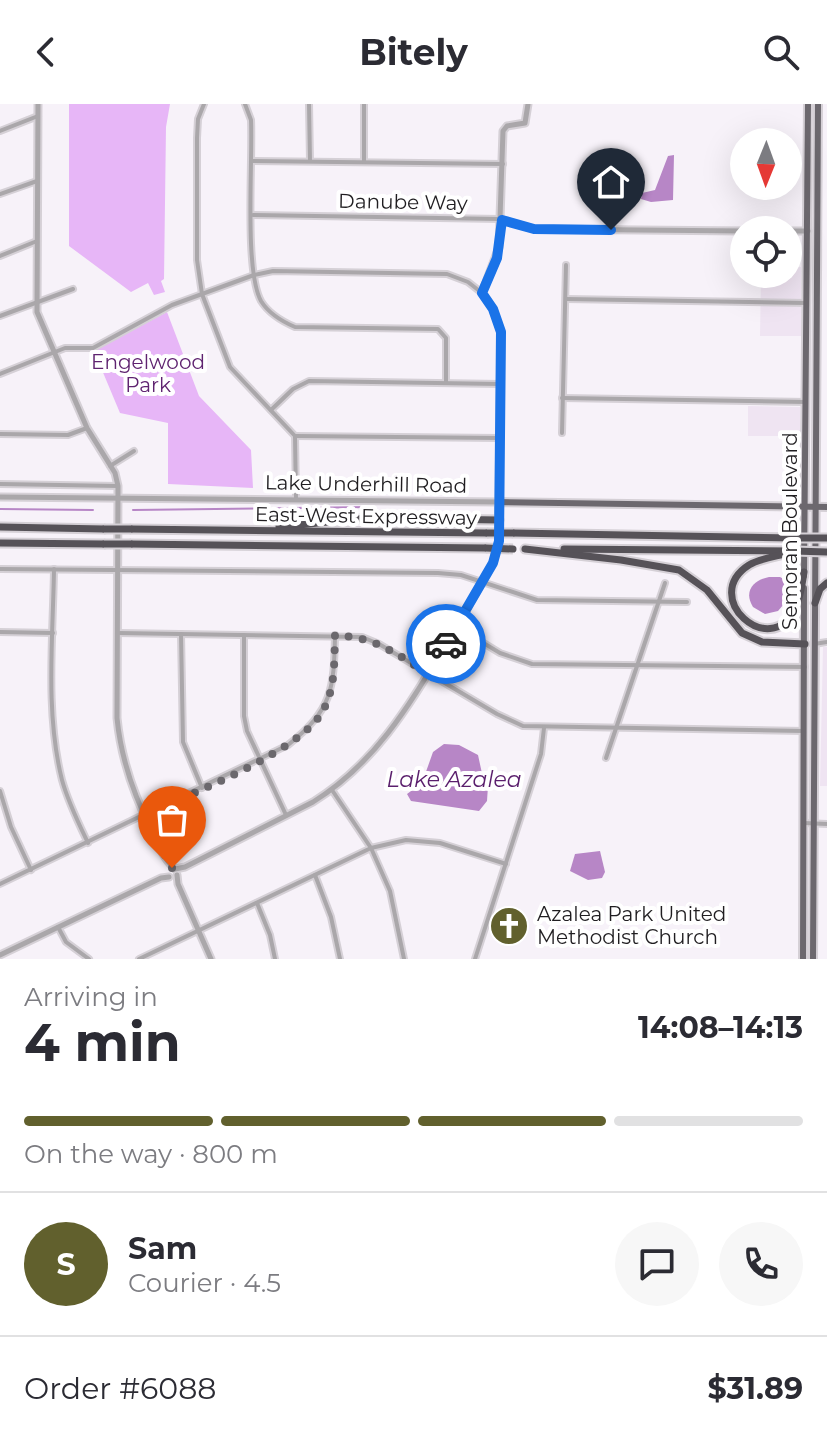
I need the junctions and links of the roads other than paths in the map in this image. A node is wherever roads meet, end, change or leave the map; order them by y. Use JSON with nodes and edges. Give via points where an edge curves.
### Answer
{"nodes":[{"id":1,"x":38,"y":104,"type":"edge"},
{"id":2,"x":204,"y":104,"type":"edge"},
{"id":3,"x":245,"y":104,"type":"edge"},
{"id":4,"x":309,"y":104,"type":"edge"},
{"id":5,"x":364,"y":104,"type":"edge"},
{"id":6,"x":528,"y":104,"type":"edge"},
{"id":7,"x":808,"y":104,"type":"edge"},
{"id":8,"x":818,"y":104,"type":"edge"},
{"id":9,"x":38,"y":116,"type":"junction"},
{"id":10,"x":0,"y":131,"type":"edge"},
{"id":11,"x":253,"y":161,"type":"junction"},
{"id":12,"x":310,"y":161,"type":"junction"},
{"id":13,"x":364,"y":162,"type":"junction"},
{"id":14,"x":503,"y":164,"type":"junction"},
{"id":15,"x":37,"y":181,"type":"junction"},
{"id":16,"x":0,"y":194,"type":"edge"},
{"id":17,"x":251,"y":215,"type":"junction"},
{"id":18,"x":808,"y":217,"type":"junction"},
{"id":19,"x":502,"y":220,"type":"junction"},
{"id":20,"x":730,"y":231,"type":"edge"},
{"id":21,"x":802,"y":231,"type":"edge"},
{"id":22,"x":808,"y":231,"type":"junction"},
{"id":23,"x":817,"y":232,"type":"junction"},
{"id":24,"x":37,"y":241,"type":"junction"},
{"id":25,"x":817,"y":247,"type":"junction"},
{"id":26,"x":0,"y":256,"type":"edge"},
{"id":27,"x":566,"y":265,"type":"dead end"},
{"id":28,"x":254,"y":275,"type":"junction"},
{"id":29,"x":73,"y":289,"type":"dead end"},
{"id":30,"x":482,"y":293,"type":"junction"},
{"id":31,"x":202,"y":294,"type":"junction"},
{"id":32,"x":566,"y":299,"type":"junction"},
{"id":33,"x":36,"y":300,"type":"junction"},
{"id":34,"x":807,"y":303,"type":"junction"},
{"id":35,"x":0,"y":316,"type":"edge"},
{"id":36,"x":54,"y":352,"type":"junction"},
{"id":37,"x":0,"y":374,"type":"edge"},
{"id":38,"x":446,"y":383,"type":"junction"},
{"id":39,"x":500,"y":384,"type":"junction"},
{"id":40,"x":562,"y":398,"type":"junction"},
{"id":41,"x":806,"y":402,"type":"junction"},
{"id":42,"x":271,"y":410,"type":"junction"},
{"id":43,"x":87,"y":428,"type":"junction"},
{"id":44,"x":562,"y":433,"type":"dead end"},
{"id":45,"x":0,"y":434,"type":"edge"},
{"id":46,"x":295,"y":436,"type":"junction"},
{"id":47,"x":499,"y":438,"type":"junction"},
{"id":48,"x":134,"y":451,"type":"dead end"},
{"id":49,"x":110,"y":466,"type":"junction"},
{"id":50,"x":0,"y":484,"type":"edge"},
{"id":51,"x":118,"y":486,"type":"junction"},
{"id":52,"x":0,"y":497,"type":"edge"},
{"id":53,"x":118,"y":498,"type":"junction"},
{"id":54,"x":296,"y":499,"type":"junction"},
{"id":55,"x":499,"y":502,"type":"junction"},
{"id":56,"x":805,"y":507,"type":"junction"},
{"id":57,"x":816,"y":507,"type":"junction"},
{"id":58,"x":827,"y":507,"type":"edge"},
{"id":59,"x":499,"y":520,"type":"junction"},
{"id":60,"x":0,"y":527,"type":"edge"},
{"id":61,"x":261,"y":531,"type":"junction"},
{"id":62,"x":827,"y":538,"type":"edge"},
{"id":63,"x":0,"y":543,"type":"edge"},
{"id":64,"x":525,"y":549,"type":"junction"},
{"id":65,"x":794,"y":551,"type":"junction"},
{"id":66,"x":827,"y":552,"type":"edge"},
{"id":67,"x":0,"y":569,"type":"edge"},
{"id":68,"x":54,"y":569,"type":"junction"},
{"id":69,"x":117,"y":570,"type":"junction"},
{"id":70,"x":804,"y":572,"type":"junction"},
{"id":71,"x":483,"y":582,"type":"junction"},
{"id":72,"x":665,"y":583,"type":"dead end"},
{"id":73,"x":827,"y":583,"type":"edge"},
{"id":74,"x":659,"y":601,"type":"junction"},
{"id":75,"x":687,"y":602,"type":"dead end"},
{"id":76,"x":815,"y":603,"type":"junction"},
{"id":77,"x":457,"y":627,"type":"junction"},
{"id":78,"x":0,"y":632,"type":"edge"},
{"id":79,"x":53,"y":633,"type":"junction"},
{"id":80,"x":117,"y":633,"type":"junction"},
{"id":81,"x":181,"y":634,"type":"junction"},
{"id":82,"x":244,"y":635,"type":"junction"},
{"id":83,"x":335,"y":635,"type":"junction"},
{"id":84,"x":827,"y":642,"type":"edge"},
{"id":85,"x":805,"y":644,"type":"junction"},
{"id":86,"x":814,"y":644,"type":"junction"},
{"id":87,"x":638,"y":666,"type":"junction"},
{"id":88,"x":805,"y":667,"type":"junction"},
{"id":89,"x":429,"y":674,"type":"junction"},
{"id":90,"x":544,"y":727,"type":"junction"},
{"id":91,"x":617,"y":728,"type":"junction"},
{"id":92,"x":804,"y":731,"type":"junction"},
{"id":93,"x":606,"y":758,"type":"dead end"},
{"id":94,"x":260,"y":760,"type":"junction"},
{"id":95,"x":202,"y":788,"type":"junction"},
{"id":96,"x":332,"y":790,"type":"junction"},
{"id":97,"x":0,"y":791,"type":"edge"},
{"id":98,"x":144,"y":816,"type":"junction"},
{"id":99,"x":287,"y":817,"type":"junction"},
{"id":100,"x":804,"y":823,"type":"junction"},
{"id":101,"x":814,"y":823,"type":"junction"},
{"id":102,"x":827,"y":824,"type":"edge"},
{"id":103,"x":88,"y":843,"type":"junction"},
{"id":104,"x":371,"y":848,"type":"junction"},
{"id":105,"x":506,"y":864,"type":"junction"},
{"id":106,"x":31,"y":870,"type":"junction"},
{"id":107,"x":173,"y":873,"type":"junction"},
{"id":108,"x":315,"y":875,"type":"junction"},
{"id":109,"x":0,"y":884,"type":"edge"},
{"id":110,"x":257,"y":903,"type":"junction"},
{"id":111,"x":58,"y":926,"type":"junction"},
{"id":112,"x":199,"y":930,"type":"junction"},
{"id":113,"x":0,"y":955,"type":"edge"},
{"id":114,"x":89,"y":959,"type":"edge"},
{"id":115,"x":139,"y":959,"type":"edge"},
{"id":116,"x":211,"y":959,"type":"edge"},
{"id":117,"x":275,"y":959,"type":"edge"},
{"id":118,"x":340,"y":959,"type":"edge"},
{"id":119,"x":404,"y":959,"type":"edge"},
{"id":120,"x":475,"y":959,"type":"edge"},
{"id":121,"x":803,"y":959,"type":"edge"},
{"id":122,"x":813,"y":959,"type":"edge"}],
"edges":[{"from":1,"to":9,"type":"street"},
{"from":2,"to":31,"type":"street","via":[[197,138]]},
{"from":3,"to":11,"type":"street"},
{"from":4,"to":12,"type":"street"},
{"from":5,"to":13,"type":"street"},
{"from":6,"to":14,"type":"street","via":[[525,123],[504,129]]},
{"from":7,"to":18,"type":"main road","name":"Semoran Boulevard"},
{"from":8,"to":23,"type":"main road","name":"Semoran Boulevard"},
{"from":9,"to":10,"type":"street"},
{"from":9,"to":15,"type":"street"},
{"from":11,"to":12,"type":"street"},
{"from":11,"to":17,"type":"street"},
{"from":12,"to":13,"type":"street"},
{"from":13,"to":14,"type":"street"},
{"from":14,"to":19,"type":"street"},
{"from":15,"to":16,"type":"street"},
{"from":15,"to":24,"type":"street"},
{"from":17,"to":19,"type":"street","name":"Danube Way"},
{"from":17,"to":28,"type":"street"},
{"from":18,"to":22,"type":"main road","name":"Semoran Boulevard"},
{"from":18,"to":23,"type":"main road"},
{"from":19,"to":20,"type":"street","name":"Danube Way","via":[[534,229]]},
{"from":19,"to":30,"type":"street","via":[[497,258]]},
{"from":21,"to":22,"type":"street"},
{"from":22,"to":25,"type":"main road"},
{"from":22,"to":34,"type":"main road","name":"Semoran Boulevard"},
{"from":23,"to":25,"type":"main road","name":"Semoran Boulevard"},
{"from":24,"to":26,"type":"street"},
{"from":24,"to":33,"type":"street"},
{"from":25,"to":57,"type":"main road","name":"Semoran Boulevard"},
{"from":27,"to":32,"type":"street"},
{"from":28,"to":30,"type":"street","via":[[435,273],[468,282]]},
{"from":28,"to":31,"type":"street"},
{"from":28,"to":38,"type":"street","via":[[260,300],[278,320],[295,327],[438,329],[446,338]]},
{"from":29,"to":33,"type":"street"},
{"from":30,"to":39,"type":"street","via":[[501,332]]},
{"from":31,"to":36,"type":"street","via":[[93,348]]},
{"from":31,"to":42,"type":"street","via":[[230,367]]},
{"from":32,"to":34,"type":"street"},
{"from":32,"to":40,"type":"street"},
{"from":33,"to":35,"type":"street"},
{"from":33,"to":36,"type":"street"},
{"from":34,"to":41,"type":"main road","name":"Semoran Boulevard"},
{"from":36,"to":37,"type":"street"},
{"from":36,"to":43,"type":"street"},
{"from":38,"to":39,"type":"street"},
{"from":38,"to":42,"type":"street","via":[[309,381]]},
{"from":39,"to":47,"type":"street"},
{"from":40,"to":41,"type":"street"},
{"from":40,"to":44,"type":"street"},
{"from":41,"to":56,"type":"main road","name":"Semoran Boulevard"},
{"from":42,"to":46,"type":"street"},
{"from":43,"to":45,"type":"street","via":[[68,435]]},
{"from":43,"to":49,"type":"street"},
{"from":46,"to":47,"type":"street"},
{"from":46,"to":54,"type":"street"},
{"from":47,"to":55,"type":"street"},
{"from":48,"to":49,"type":"street"},
{"from":49,"to":51,"type":"street"},
{"from":50,"to":51,"type":"street"},
{"from":51,"to":53,"type":"street"},
{"from":52,"to":53,"type":"street","name":"Lake Underhill Road"},
{"from":53,"to":54,"type":"street","name":"Lake Underhill Road"},
{"from":53,"to":69,"type":"street"},
{"from":54,"to":55,"type":"street","name":"Lake Underhill Road"},
{"from":55,"to":56,"type":"main road","name":"Lake Underhill Road"},
{"from":55,"to":59,"type":"main road"},
{"from":56,"to":57,"type":"main road","name":"Lake Underhill Road"},
{"from":56,"to":70,"type":"main road","name":"Semoran Boulevard"},
{"from":57,"to":58,"type":"main road","name":"Lake Underhill Road"},
{"from":57,"to":76,"type":"main road","name":"Semoran Boulevard"},
{"from":59,"to":61,"type":"highway","via":[[367,518]]},
{"from":59,"to":71,"type":"street","via":[[497,552]]},
{"from":60,"to":61,"type":"highway","name":"East-West Expressway","bridge":true},
{"from":61,"to":62,"type":"highway","name":"East-West Expressway","bridge":true},
{"from":63,"to":64,"type":"highway","name":"East-West Expressway","bridge":true},
{"from":64,"to":65,"type":"highway","name":"East-West Expressway"},
{"from":64,"to":85,"type":"highway","via":[[679,570],[707,590],[742,633],[762,642]]},
{"from":65,"to":66,"type":"highway","name":"East-West Expressway","bridge":true},
{"from":65,"to":70,"type":"highway","via":[[741,572],[732,589],[735,610],[749,624],[776,627],[797,607]]},
{"from":67,"to":68,"type":"street"},
{"from":68,"to":69,"type":"street"},
{"from":68,"to":79,"type":"street"},
{"from":69,"to":71,"type":"street","via":[[438,573]]},
{"from":69,"to":80,"type":"street"},
{"from":70,"to":85,"type":"main road","name":"Semoran Boulevard"},
{"from":71,"to":74,"type":"street","via":[[537,600]]},
{"from":71,"to":77,"type":"street"},
{"from":72,"to":74,"type":"street"},
{"from":73,"to":76,"type":"highway"},
{"from":74,"to":75,"type":"street"},
{"from":74,"to":87,"type":"street"},
{"from":76,"to":86,"type":"main road","name":"Semoran Boulevard"},
{"from":77,"to":87,"type":"street","via":[[517,661]]},
{"from":77,"to":89,"type":"street"},
{"from":78,"to":79,"type":"street"},
{"from":79,"to":103,"type":"street","via":[[57,758]]},
{"from":80,"to":81,"type":"street"},
{"from":80,"to":98,"type":"street","via":[[120,747]]},
{"from":81,"to":82,"type":"street"},
{"from":81,"to":95,"type":"street","via":[[182,734]]},
{"from":82,"to":83,"type":"street"},
{"from":82,"to":94,"type":"street","via":[[244,716]]},
{"from":83,"to":89,"type":"street","via":[[379,644]]},
{"from":83,"to":94,"type":"street","via":[[333,681],[321,713],[288,745]]},
{"from":84,"to":86,"type":"street"},
{"from":85,"to":86,"type":"main road"},
{"from":85,"to":88,"type":"main road","name":"Semoran Boulevard"},
{"from":86,"to":101,"type":"main road","name":"Semoran Boulevard"},
{"from":87,"to":88,"type":"street"},
{"from":87,"to":91,"type":"street"},
{"from":88,"to":92,"type":"main road","name":"Semoran Boulevard"},
{"from":89,"to":90,"type":"street","via":[[523,726]]},
{"from":89,"to":96,"type":"street","via":[[369,759]]},
{"from":90,"to":91,"type":"street"},
{"from":90,"to":105,"type":"street","via":[[541,754]]},
{"from":91,"to":92,"type":"street"},
{"from":91,"to":93,"type":"street"},
{"from":92,"to":100,"type":"main road","name":"Semoran Boulevard"},
{"from":94,"to":95,"type":"street"},
{"from":94,"to":99,"type":"street"},
{"from":95,"to":98,"type":"street"},
{"from":96,"to":99,"type":"street"},
{"from":96,"to":104,"type":"street"},
{"from":97,"to":106,"type":"street"},
{"from":98,"to":103,"type":"street"},
{"from":98,"to":107,"type":"street"},
{"from":99,"to":107,"type":"street"},
{"from":100,"to":101,"type":"street"},
{"from":100,"to":121,"type":"main road","name":"Semoran Boulevard"},
{"from":101,"to":102,"type":"street"},
{"from":101,"to":122,"type":"main road","name":"Semoran Boulevard"},
{"from":103,"to":106,"type":"street"},
{"from":104,"to":105,"type":"street","via":[[406,840],[440,843]]},
{"from":104,"to":108,"type":"street"},
{"from":104,"to":119,"type":"street","via":[[390,891]]},
{"from":105,"to":120,"type":"street"},
{"from":106,"to":109,"type":"street"},
{"from":107,"to":111,"type":"street"},
{"from":107,"to":112,"type":"street"},
{"from":108,"to":110,"type":"street"},
{"from":108,"to":118,"type":"street"},
{"from":110,"to":112,"type":"street"},
{"from":110,"to":117,"type":"street"},
{"from":111,"to":113,"type":"street"},
{"from":111,"to":114,"type":"street","via":[[66,942]]},
{"from":112,"to":115,"type":"street"},
{"from":112,"to":116,"type":"street"}]}
